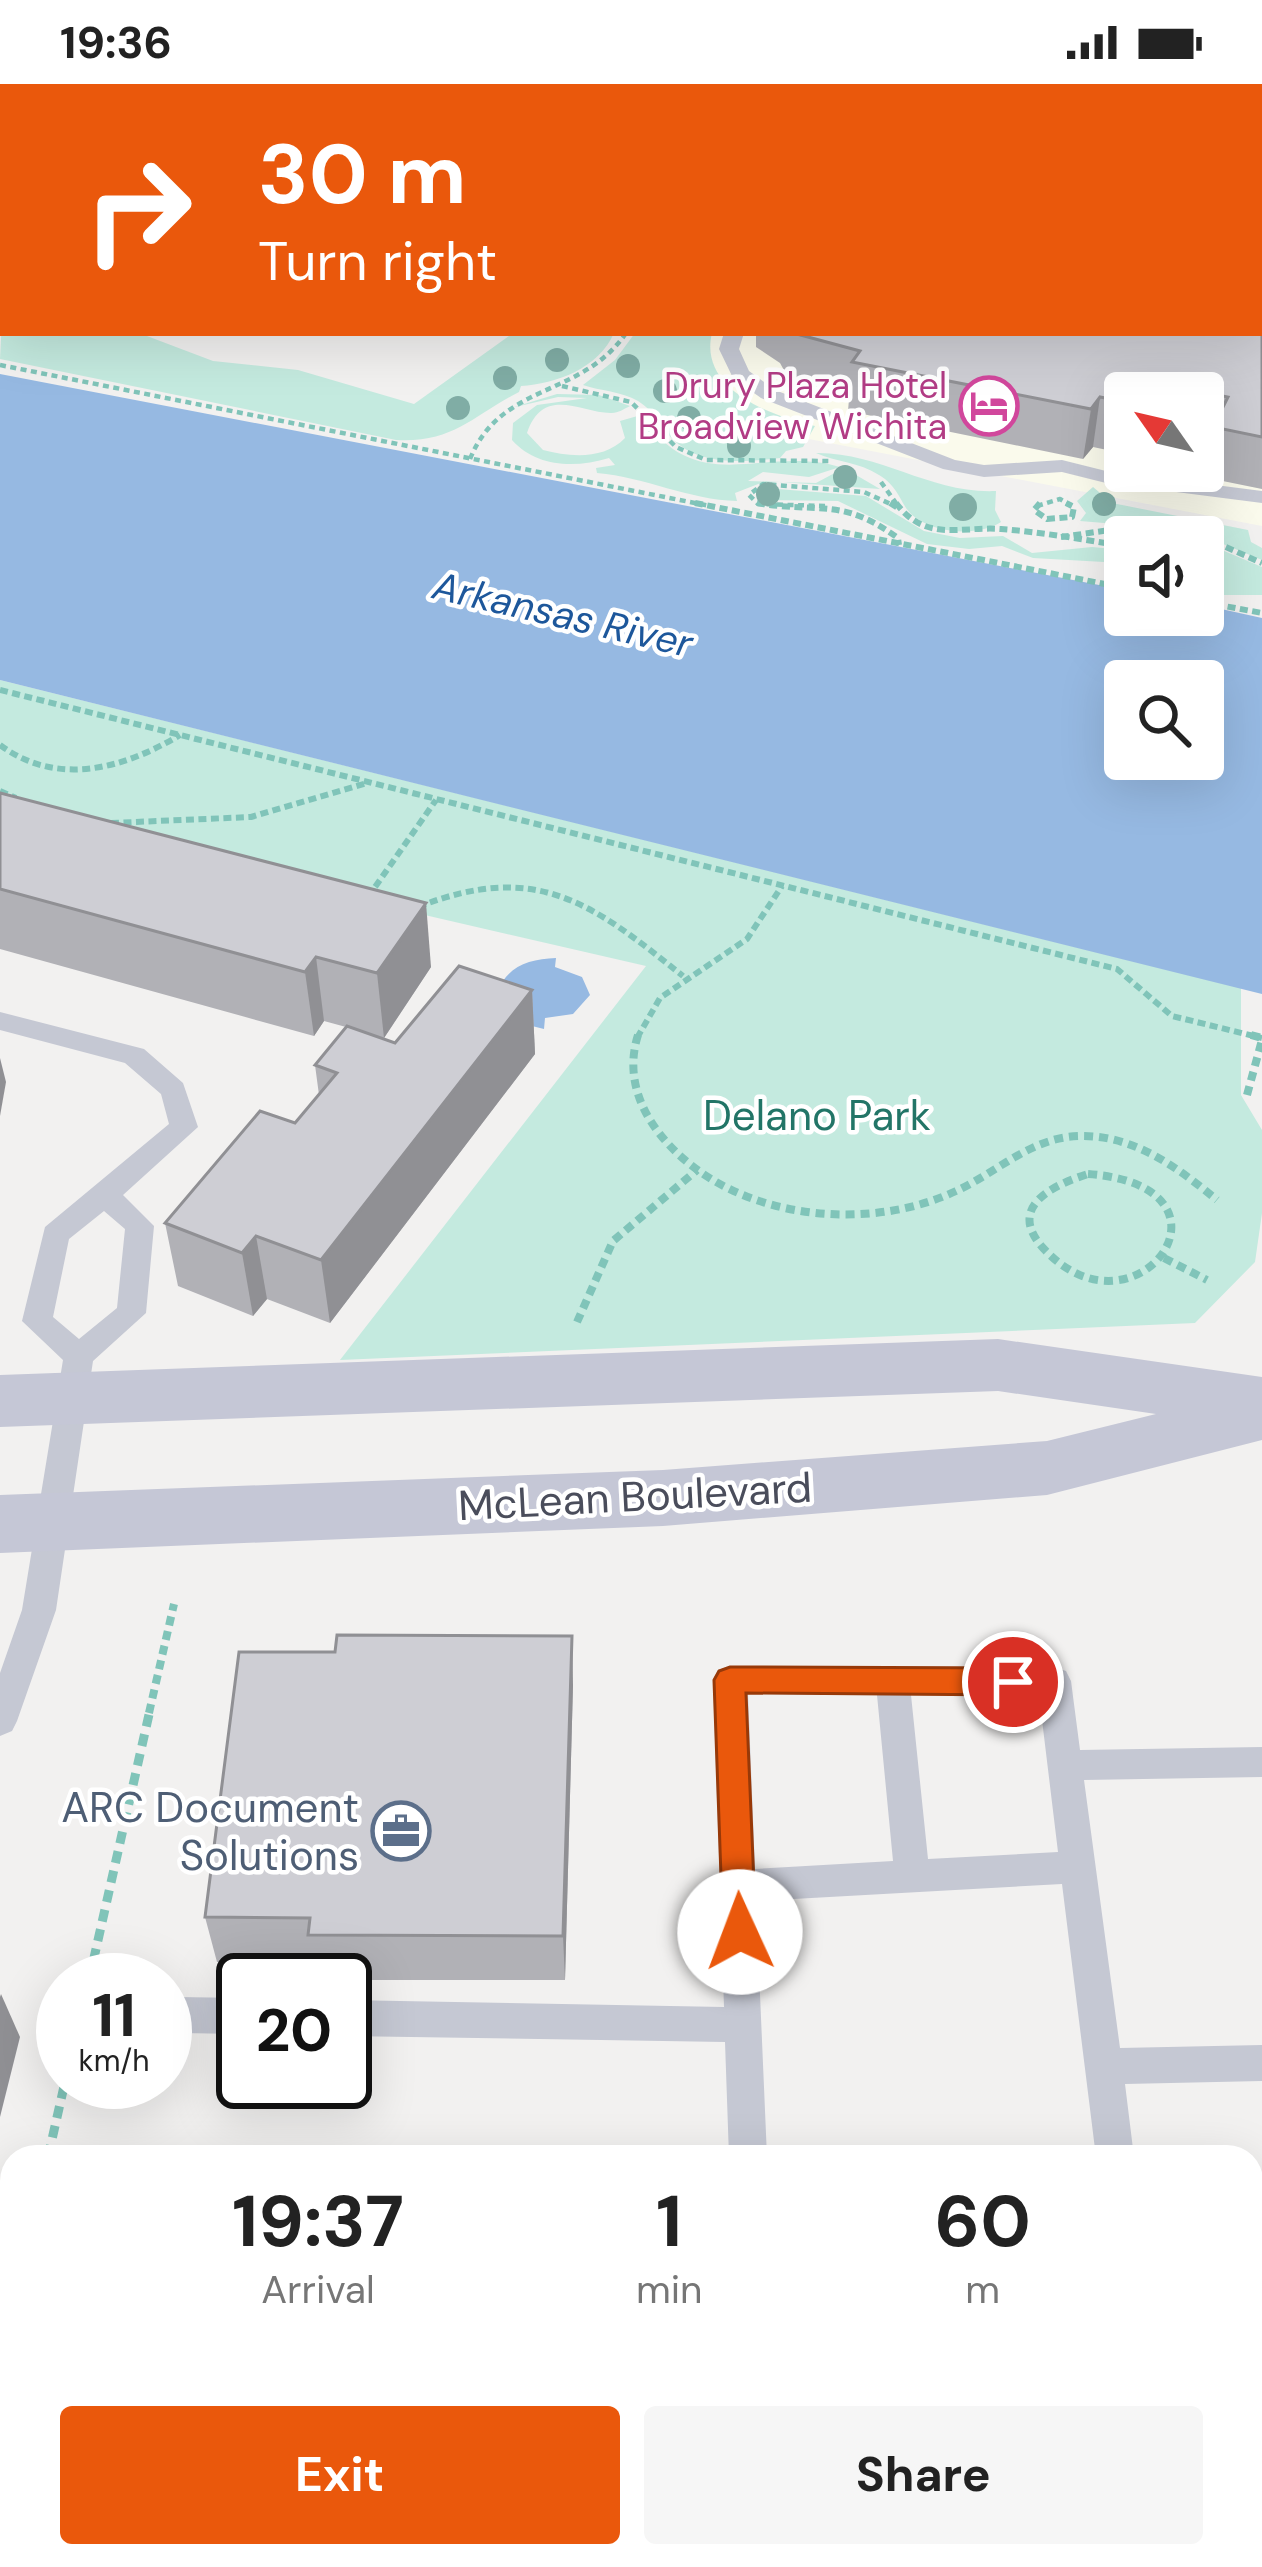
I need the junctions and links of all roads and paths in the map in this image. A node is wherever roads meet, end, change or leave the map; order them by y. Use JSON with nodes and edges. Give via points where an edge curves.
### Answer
{"nodes":[{"id":1,"x":624,"y":336,"type":"edge"},
{"id":2,"x":733,"y":336,"type":"edge"},
{"id":3,"x":0,"y":365,"type":"edge"},
{"id":4,"x":562,"y":386,"type":"junction"},
{"id":5,"x":470,"y":459,"type":"junction"},
{"id":6,"x":837,"y":462,"type":"dead end"},
{"id":7,"x":871,"y":475,"type":"dead end"},
{"id":8,"x":1262,"y":497,"type":"edge"},
{"id":9,"x":1060,"y":499,"type":"joint"},
{"id":10,"x":904,"y":513,"type":"junction"},
{"id":11,"x":1005,"y":520,"type":"dead end"},
{"id":12,"x":1104,"y":528,"type":"edge"},
{"id":13,"x":1013,"y":531,"type":"junction"},
{"id":14,"x":1059,"y":537,"type":"junction"},
{"id":15,"x":1104,"y":543,"type":"edge"},
{"id":16,"x":898,"y":545,"type":"junction"},
{"id":17,"x":1224,"y":547,"type":"edge"},
{"id":18,"x":1262,"y":563,"type":"edge"},
{"id":19,"x":1104,"y":584,"type":"edge"},
{"id":20,"x":1224,"y":606,"type":"edge"},
{"id":21,"x":1262,"y":613,"type":"edge"},
{"id":22,"x":0,"y":690,"type":"edge"},
{"id":23,"x":180,"y":736,"type":"junction"},
{"id":24,"x":0,"y":745,"type":"edge"},
{"id":25,"x":368,"y":783,"type":"junction"},
{"id":26,"x":0,"y":791,"type":"edge"},
{"id":27,"x":436,"y":800,"type":"junction"},
{"id":28,"x":26,"y":802,"type":"edge"},
{"id":29,"x":94,"y":821,"type":"edge"},
{"id":30,"x":782,"y":886,"type":"junction"},
{"id":31,"x":360,"y":907,"type":"edge"},
{"id":32,"x":412,"y":910,"type":"edge"},
{"id":33,"x":683,"y":976,"type":"junction"},
{"id":34,"x":0,"y":1021,"type":"edge"},
{"id":35,"x":1262,"y":1039,"type":"edge"},
{"id":36,"x":1247,"y":1095,"type":"dead end"},
{"id":37,"x":697,"y":1170,"type":"junction"},
{"id":38,"x":105,"y":1195,"type":"junction"},
{"id":39,"x":1217,"y":1200,"type":"dead end"},
{"id":40,"x":1164,"y":1258,"type":"junction"},
{"id":41,"x":1207,"y":1280,"type":"dead end"},
{"id":42,"x":574,"y":1329,"type":"dead end"},
{"id":43,"x":76,"y":1378,"type":"junction"},
{"id":44,"x":0,"y":1401,"type":"edge"},
{"id":45,"x":1262,"y":1402,"type":"edge"},
{"id":46,"x":1262,"y":1414,"type":"edge"},
{"id":47,"x":27,"y":1523,"type":"edge"},
{"id":48,"x":174,"y":1604,"type":"dead end"},
{"id":49,"x":892,"y":1681,"type":"junction"},
{"id":50,"x":0,"y":1721,"type":"edge"},
{"id":51,"x":1262,"y":1762,"type":"edge"},
{"id":52,"x":1065,"y":1765,"type":"junction"},
{"id":53,"x":1078,"y":1867,"type":"junction"},
{"id":54,"x":912,"y":1876,"type":"junction"},
{"id":55,"x":739,"y":1886,"type":"junction"},
{"id":56,"x":94,"y":1953,"type":"edge"},
{"id":57,"x":372,"y":2018,"type":"edge"},
{"id":58,"x":742,"y":2025,"type":"junction"},
{"id":59,"x":1262,"y":2063,"type":"edge"},
{"id":60,"x":1103,"y":2066,"type":"junction"},
{"id":61,"x":59,"y":2109,"type":"edge"},
{"id":62,"x":51,"y":2145,"type":"edge"},
{"id":63,"x":747,"y":2145,"type":"edge"},
{"id":64,"x":1113,"y":2145,"type":"edge"}],
"edges":[{"from":1,"to":4,"type":"path","via":[[615,352]]},
{"from":2,"to":8,"type":"lane","via":[[729,349],[740,374],[768,394],[950,464],[984,471],[1062,466]]},
{"from":3,"to":5,"type":"path"},
{"from":4,"to":5,"type":"path","via":[[497,412]]},
{"from":4,"to":6,"type":"path","via":[[627,400],[667,441],[697,457],[744,465]]},
{"from":5,"to":16,"type":"path"},
{"from":7,"to":10,"type":"path"},
{"from":9,"to":9,"type":"path","via":[[1074,507],[1072,517],[1047,519],[1034,510]]},
{"from":10,"to":13,"type":"path","via":[[945,533]]},
{"from":10,"to":16,"type":"path","via":[[851,489],[764,484],[749,495],[758,504],[855,510]]},
{"from":11,"to":13,"type":"path"},
{"from":12,"to":14,"type":"path"},
{"from":13,"to":14,"type":"path"},
{"from":14,"to":15,"type":"path"},
{"from":16,"to":19,"type":"path"},
{"from":17,"to":18,"type":"path"},
{"from":20,"to":21,"type":"path"},
{"from":22,"to":23,"type":"path"},
{"from":23,"to":24,"type":"path","via":[[139,759],[88,769],[38,766]]},
{"from":23,"to":25,"type":"path"},
{"from":25,"to":27,"type":"path"},
{"from":25,"to":29,"type":"path","via":[[251,817]]},
{"from":26,"to":28,"type":"path"},
{"from":27,"to":30,"type":"path"},
{"from":27,"to":31,"type":"path"},
{"from":30,"to":33,"type":"path","via":[[741,944]]},
{"from":30,"to":35,"type":"path","via":[[1117,969],[1172,1016]]},
{"from":32,"to":33,"type":"path","via":[[465,891],[544,892],[621,924]]},
{"from":33,"to":37,"type":"path","via":[[641,1027],[633,1073],[653,1128]]},
{"from":34,"to":38,"type":"lane","via":[[134,1056],[173,1090],[184,1127]]},
{"from":35,"to":36,"type":"path"},
{"from":37,"to":39,"type":"path","via":[[761,1202],[860,1213],[940,1198],[1029,1145],[1077,1136],[1153,1152]]},
{"from":37,"to":42,"type":"path","via":[[613,1241]]},
{"from":38,"to":43,"type":"lane","via":[[140,1226],[130,1313]]},
{"from":38,"to":43,"type":"lane","via":[[56,1234],[38,1321]]},
{"from":40,"to":40,"type":"path","via":[[1125,1278],[1078,1274],[1031,1234],[1034,1200],[1047,1186],[1088,1174],[1135,1183],[1168,1211],[1174,1228]]},
{"from":40,"to":41,"type":"path"},
{"from":43,"to":44,"type":"main road"},
{"from":43,"to":45,"type":"main road","via":[[998,1365]]},
{"from":43,"to":47,"type":"lane"},
{"from":46,"to":47,"type":"main road","name":"McLean Boulevard","via":[[1047,1468],[662,1498]]},
{"from":47,"to":50,"type":"lane","via":[[39,1610]]},
{"from":48,"to":56,"type":"path"},
{"from":49,"to":52,"type":"lane","via":[[1054,1682]]},
{"from":49,"to":54,"type":"lane"},
{"from":49,"to":55,"type":"lane","via":[[730,1680]]},
{"from":51,"to":52,"type":"lane"},
{"from":52,"to":53,"type":"lane"},
{"from":53,"to":54,"type":"lane"},
{"from":53,"to":60,"type":"lane"},
{"from":54,"to":55,"type":"lane"},
{"from":55,"to":58,"type":"lane"},
{"from":57,"to":58,"type":"lane"},
{"from":58,"to":63,"type":"lane"},
{"from":59,"to":60,"type":"lane"},
{"from":60,"to":64,"type":"lane"},
{"from":61,"to":62,"type":"path"}]}
